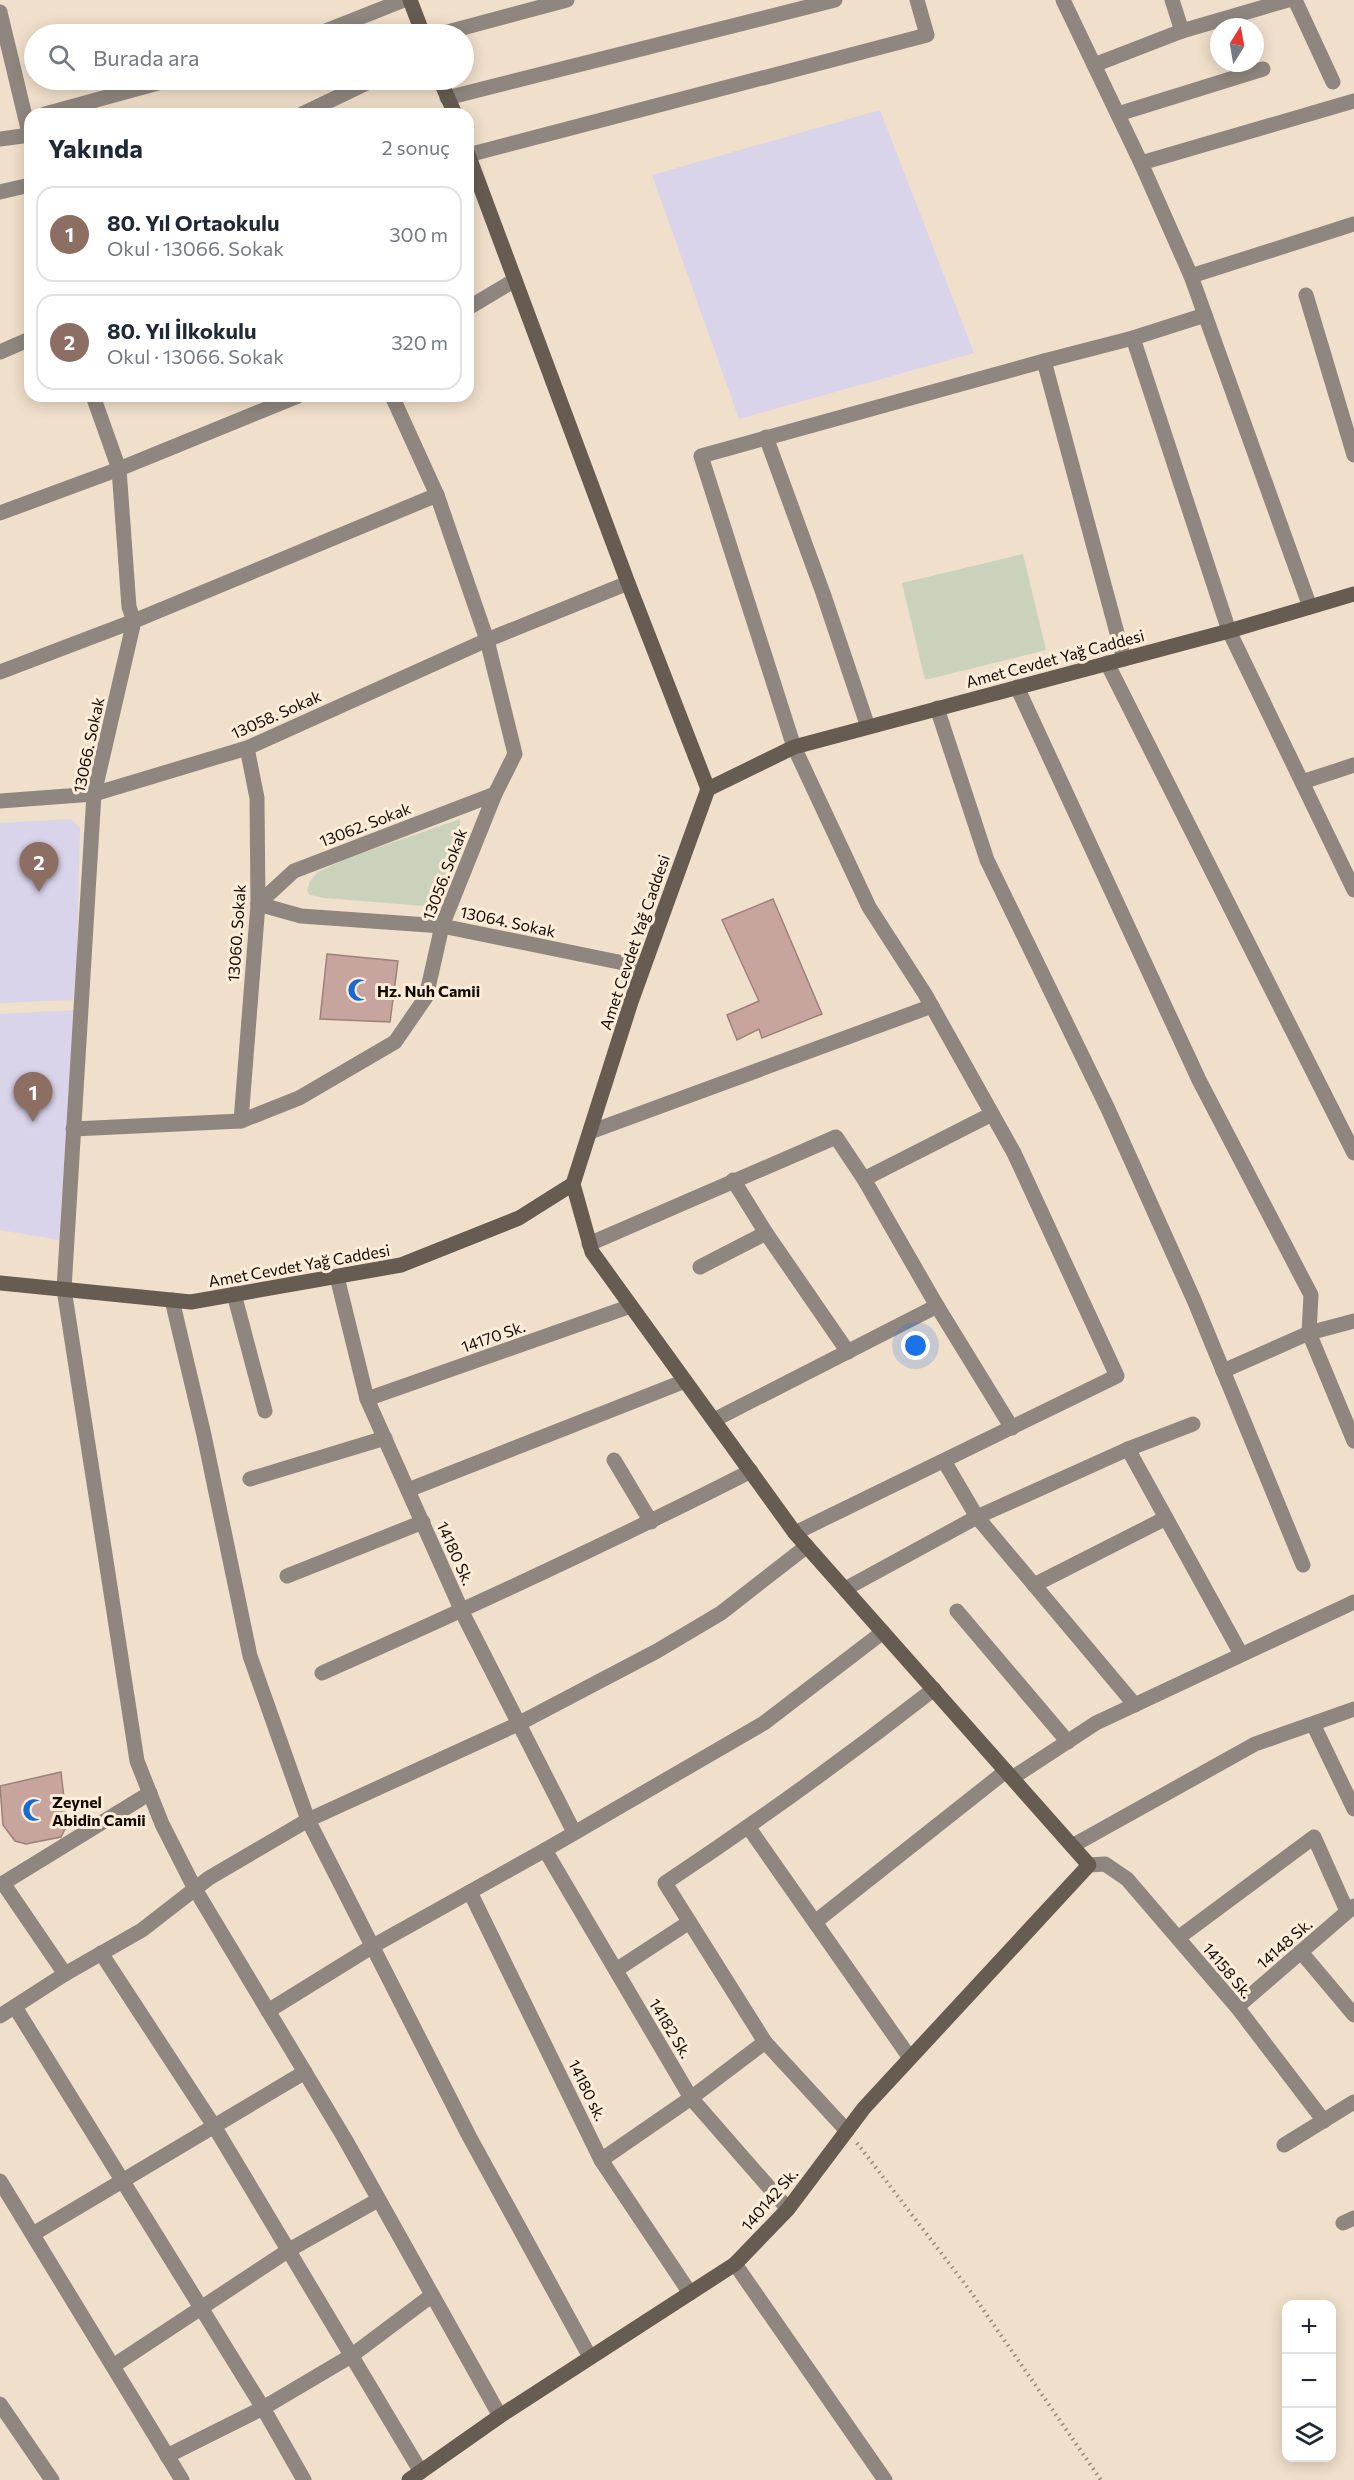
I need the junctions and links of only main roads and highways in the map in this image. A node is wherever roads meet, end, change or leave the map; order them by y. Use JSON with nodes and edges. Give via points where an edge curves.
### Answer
{"nodes":[{"id":1,"x":410,"y":0,"type":"edge"},
{"id":2,"x":419,"y":24,"type":"edge"},
{"id":3,"x":444,"y":90,"type":"edge"},
{"id":4,"x":452,"y":108,"type":"edge"},
{"id":5,"x":474,"y":171,"type":"edge"},
{"id":6,"x":1354,"y":594,"type":"edge"},
{"id":7,"x":708,"y":789,"type":"junction"},
{"id":8,"x":573,"y":1184,"type":"junction"},
{"id":9,"x":0,"y":1283,"type":"edge"},
{"id":10,"x":415,"y":2476,"type":"edge"}],
"edges":[{"from":1,"to":2,"type":"main road"},
{"from":3,"to":4,"type":"main road"},
{"from":5,"to":7,"type":"main road"},
{"from":6,"to":7,"type":"main road","name":"Amet Cevdet Yağ Caddesi","via":[[794,747]]},
{"from":7,"to":8,"type":"main road","name":"Amet Cevdet Yağ Caddesi","via":[[643,968]]},
{"from":8,"to":9,"type":"main road","name":"Amet Cevdet Yağ Caddesi","via":[[519,1218],[401,1266],[191,1302]]},
{"from":8,"to":10,"type":"main road","name":"140142 Sk.","via":[[589,1244],[795,1533],[1089,1865],[864,2108],[788,2209],[735,2264],[500,2416]]}]}
